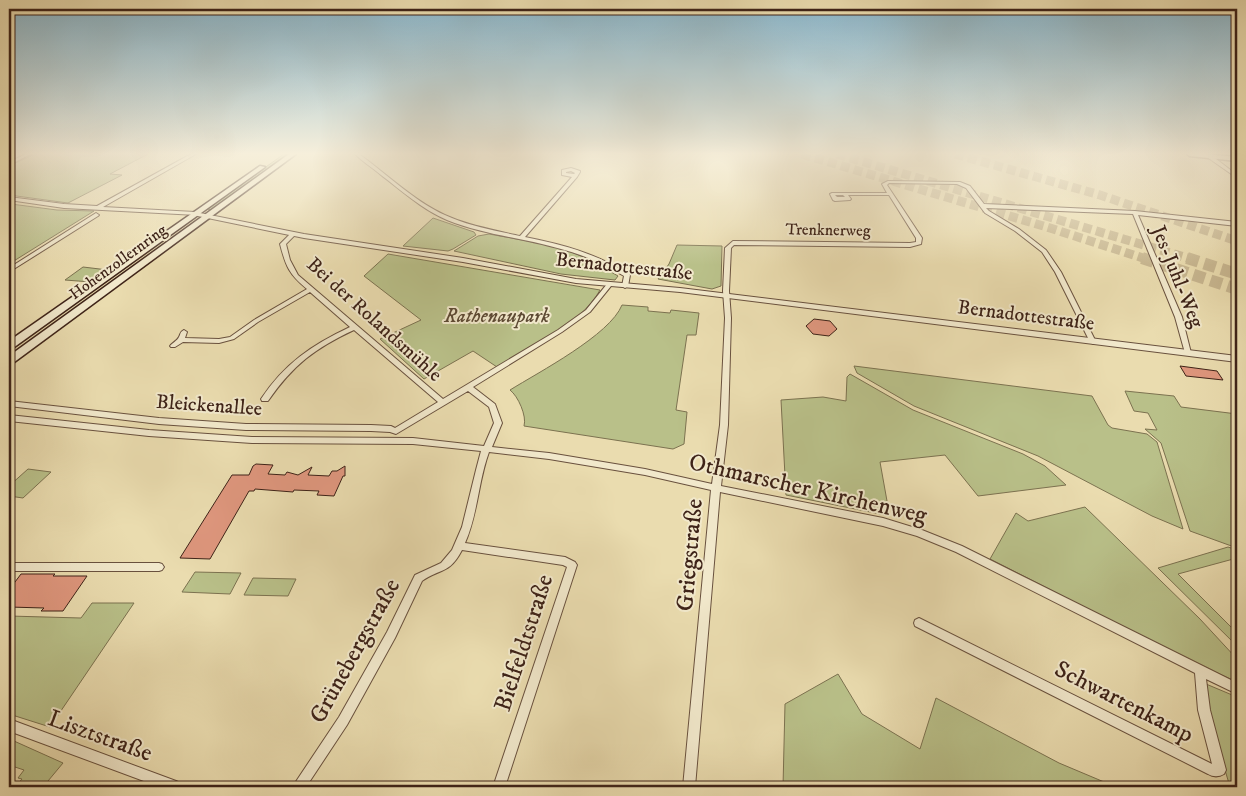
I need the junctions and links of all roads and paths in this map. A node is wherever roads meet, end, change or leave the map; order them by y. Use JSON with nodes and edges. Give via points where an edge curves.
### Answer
{"nodes":[{"id":1,"x":127,"y":191,"type":"edge"},
{"id":2,"x":228,"y":191,"type":"edge"},
{"id":3,"x":241,"y":191,"type":"edge"},
{"id":4,"x":406,"y":191,"type":"edge"},
{"id":5,"x":562,"y":191,"type":"edge"},
{"id":6,"x":888,"y":191,"type":"edge"},
{"id":7,"x":971,"y":191,"type":"edge"},
{"id":8,"x":845,"y":194,"type":"dead end"},
{"id":9,"x":889,"y":194,"type":"junction"},
{"id":10,"x":9,"y":199,"type":"edge"},
{"id":11,"x":984,"y":206,"type":"junction"},
{"id":12,"x":97,"y":208,"type":"junction"},
{"id":13,"x":195,"y":214,"type":"junction"},
{"id":14,"x":1135,"y":214,"type":"junction"},
{"id":15,"x":96,"y":215,"type":"dead end"},
{"id":16,"x":207,"y":216,"type":"junction"},
{"id":17,"x":1237,"y":224,"type":"edge"},
{"id":18,"x":293,"y":234,"type":"junction"},
{"id":19,"x":521,"y":238,"type":"junction"},
{"id":20,"x":9,"y":270,"type":"edge"},
{"id":21,"x":609,"y":285,"type":"junction"},
{"id":22,"x":625,"y":286,"type":"junction"},
{"id":23,"x":310,"y":290,"type":"junction"},
{"id":24,"x":726,"y":296,"type":"junction"},
{"id":25,"x":355,"y":327,"type":"junction"},
{"id":26,"x":184,"y":332,"type":"dead end"},
{"id":27,"x":181,"y":340,"type":"junction"},
{"id":28,"x":1093,"y":342,"type":"junction"},
{"id":29,"x":9,"y":346,"type":"edge"},
{"id":30,"x":173,"y":346,"type":"dead end"},
{"id":31,"x":1188,"y":353,"type":"junction"},
{"id":32,"x":1237,"y":360,"type":"edge"},
{"id":33,"x":9,"y":361,"type":"edge"},
{"id":34,"x":468,"y":387,"type":"junction"},
{"id":35,"x":265,"y":399,"type":"dead end"},
{"id":36,"x":442,"y":402,"type":"junction"},
{"id":37,"x":9,"y":404,"type":"edge"},
{"id":38,"x":9,"y":418,"type":"edge"},
{"id":39,"x":396,"y":431,"type":"junction"},
{"id":40,"x":395,"y":441,"type":"junction"},
{"id":41,"x":487,"y":448,"type":"junction"},
{"id":42,"x":716,"y":488,"type":"junction"},
{"id":43,"x":459,"y":546,"type":"junction"},
{"id":44,"x":9,"y":567,"type":"edge"},
{"id":45,"x":158,"y":567,"type":"dead end"},
{"id":46,"x":919,"y":623,"type":"dead end"},
{"id":47,"x":1200,"y":671,"type":"junction"},
{"id":48,"x":1237,"y":689,"type":"edge"},
{"id":49,"x":9,"y":725,"type":"edge"},
{"id":50,"x":176,"y":787,"type":"edge"},
{"id":51,"x":299,"y":787,"type":"edge"},
{"id":52,"x":499,"y":787,"type":"edge"},
{"id":53,"x":689,"y":787,"type":"edge"}],
"edges":[{"from":1,"to":12,"type":"street"},
{"from":2,"to":13,"type":"main road","name":"Hohenzollernring"},
{"from":3,"to":16,"type":"main road","name":"Hohenzollernring"},
{"from":4,"to":19,"type":"street","via":[[443,216]]},
{"from":5,"to":19,"type":"street"},
{"from":6,"to":9,"type":"street"},
{"from":7,"to":11,"type":"street"},
{"from":8,"to":9,"type":"street","name":"Trenknerweg"},
{"from":9,"to":24,"type":"street","name":"Trenknerweg","via":[[919,238],[919,243],[733,243],[728,248]]},
{"from":10,"to":12,"type":"street","name":"Bernadottestraße"},
{"from":11,"to":14,"type":"street"},
{"from":11,"to":28,"type":"street","via":[[995,218],[1044,251]]},
{"from":12,"to":13,"type":"street","name":"Bernadottestraße"},
{"from":13,"to":16,"type":"street","name":"Bernadottestraße"},
{"from":13,"to":29,"type":"main road","name":"Hohenzollernring"},
{"from":14,"to":17,"type":"street"},
{"from":14,"to":31,"type":"street","name":"Jes-Juhl-Weg","via":[[1164,278]]},
{"from":15,"to":20,"type":"street"},
{"from":16,"to":18,"type":"street","name":"Bernadottestraße"},
{"from":16,"to":33,"type":"main road","name":"Hohenzollernring"},
{"from":18,"to":21,"type":"street","name":"Bernadottestraße"},
{"from":18,"to":23,"type":"street","name":"Bei der Rolandsmühle","via":[[284,244],[287,260],[295,276]]},
{"from":19,"to":22,"type":"street","via":[[587,254],[626,276]]},
{"from":21,"to":22,"type":"street","name":"Bernadottestraße"},
{"from":21,"to":34,"type":"street","via":[[597,302],[578,319]]},
{"from":22,"to":24,"type":"street","name":"Bernadottestraße"},
{"from":23,"to":25,"type":"street","name":"Bei der Rolandsmühle"},
{"from":23,"to":27,"type":"street","via":[[232,338]]},
{"from":24,"to":28,"type":"street","name":"Bernadottestraße"},
{"from":24,"to":42,"type":"street","name":"Griegstraße","via":[[724,425]]},
{"from":25,"to":35,"type":"street","via":[[317,346],[296,362]]},
{"from":25,"to":36,"type":"street","name":"Bei der Rolandsmühle"},
{"from":26,"to":27,"type":"street"},
{"from":27,"to":30,"type":"street"},
{"from":28,"to":31,"type":"street","name":"Bernadottestraße"},
{"from":31,"to":32,"type":"street","name":"Bernadottestraße"},
{"from":34,"to":36,"type":"street"},
{"from":34,"to":41,"type":"street","name":"Grünebergstraße","via":[[492,406],[497,417],[496,430]]},
{"from":36,"to":39,"type":"street"},
{"from":37,"to":39,"type":"street","name":"Bleickenallee","via":[[246,427]]},
{"from":38,"to":40,"type":"street","name":"Bleickenallee","via":[[252,440]]},
{"from":39,"to":40,"type":"street"},
{"from":40,"to":41,"type":"street","name":"Bleickenallee"},
{"from":41,"to":42,"type":"street","name":"Othmarscher Kirchenweg","via":[[611,466]]},
{"from":41,"to":43,"type":"street","name":"Grünebergstraße"},
{"from":42,"to":47,"type":"street","name":"Othmarscher Kirchenweg","via":[[918,532],[959,549]]},
{"from":42,"to":53,"type":"street","name":"Griegstraße"},
{"from":43,"to":51,"type":"street","name":"Grünebergstraße","via":[[442,568],[418,578],[348,713]]},
{"from":43,"to":52,"type":"street","name":"Bielfeldtstraße","via":[[565,560],[572,564]]},
{"from":44,"to":45,"type":"street"},
{"from":46,"to":47,"type":"street","name":"Schwartenkamp","via":[[1212,770],[1220,770],[1204,710]]},
{"from":47,"to":48,"type":"street","name":"Othmarscher Kirchenweg"},
{"from":49,"to":50,"type":"street","name":"Lisztstraße"}]}
